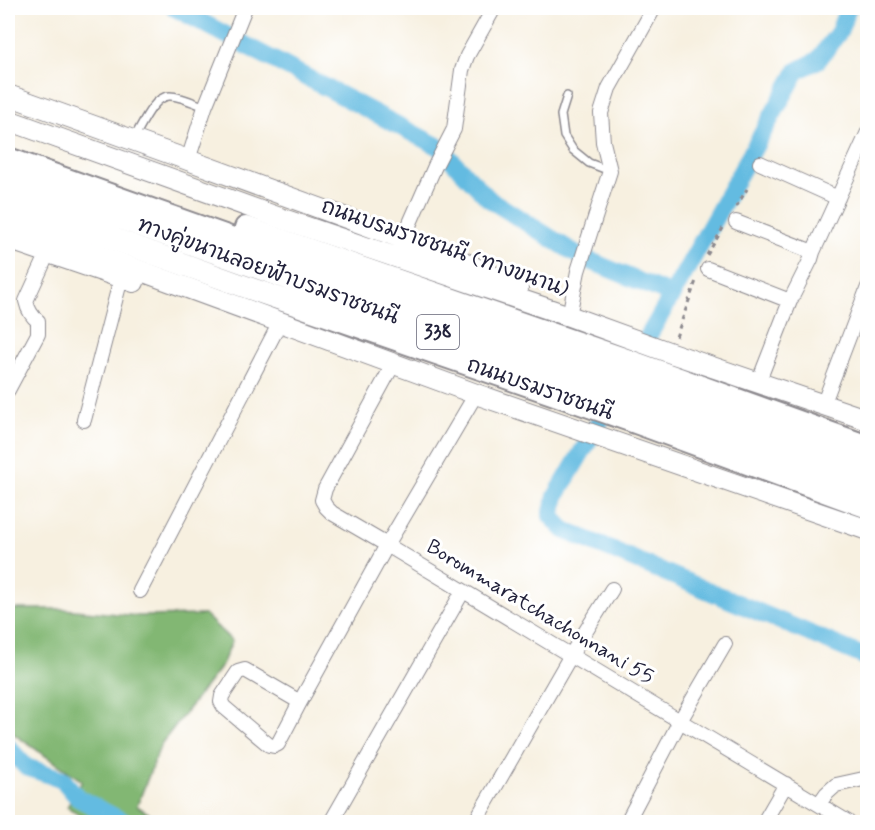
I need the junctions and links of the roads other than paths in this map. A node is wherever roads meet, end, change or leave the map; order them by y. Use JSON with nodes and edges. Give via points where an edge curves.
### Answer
{"nodes":[{"id":1,"x":245,"y":8,"type":"edge"},
{"id":2,"x":494,"y":8,"type":"edge"},
{"id":3,"x":654,"y":8,"type":"edge"},
{"id":4,"x":8,"y":95,"type":"edge"},
{"id":5,"x":567,"y":96,"type":"dead end"},
{"id":6,"x":206,"y":107,"type":"junction"},
{"id":7,"x":8,"y":120,"type":"edge"},
{"id":8,"x":867,"y":132,"type":"edge"},
{"id":9,"x":133,"y":140,"type":"junction"},
{"id":10,"x":8,"y":143,"type":"edge"},
{"id":11,"x":8,"y":159,"type":"edge"},
{"id":12,"x":188,"y":160,"type":"junction"},
{"id":13,"x":760,"y":163,"type":"dead end"},
{"id":14,"x":610,"y":171,"type":"junction"},
{"id":15,"x":8,"y":178,"type":"edge"},
{"id":16,"x":838,"y":198,"type":"junction"},
{"id":17,"x":8,"y":201,"type":"edge"},
{"id":18,"x":8,"y":222,"type":"edge"},
{"id":19,"x":736,"y":222,"type":"dead end"},
{"id":20,"x":271,"y":226,"type":"junction"},
{"id":21,"x":403,"y":238,"type":"junction"},
{"id":22,"x":8,"y":239,"type":"edge"},
{"id":23,"x":813,"y":252,"type":"junction"},
{"id":24,"x":48,"y":253,"type":"junction"},
{"id":25,"x":708,"y":269,"type":"dead end"},
{"id":26,"x":121,"y":278,"type":"junction"},
{"id":27,"x":867,"y":287,"type":"edge"},
{"id":28,"x":248,"y":299,"type":"junction"},
{"id":29,"x":790,"y":301,"type":"junction"},
{"id":30,"x":569,"y":316,"type":"junction"},
{"id":31,"x":274,"y":332,"type":"junction"},
{"id":32,"x":633,"y":351,"type":"junction"},
{"id":33,"x":389,"y":372,"type":"junction"},
{"id":34,"x":758,"y":382,"type":"junction"},
{"id":35,"x":8,"y":390,"type":"edge"},
{"id":36,"x":476,"y":394,"type":"junction"},
{"id":37,"x":824,"y":405,"type":"junction"},
{"id":38,"x":84,"y":420,"type":"dead end"},
{"id":39,"x":867,"y":420,"type":"edge"},
{"id":40,"x":867,"y":447,"type":"edge"},
{"id":41,"x":867,"y":465,"type":"edge"},
{"id":42,"x":867,"y":486,"type":"edge"},
{"id":43,"x":867,"y":507,"type":"edge"},
{"id":44,"x":867,"y":530,"type":"edge"},
{"id":45,"x":387,"y":545,"type":"junction"},
{"id":46,"x":612,"y":589,"type":"dead end"},
{"id":47,"x":140,"y":591,"type":"dead end"},
{"id":48,"x":463,"y":591,"type":"junction"},
{"id":49,"x":725,"y":644,"type":"dead end"},
{"id":50,"x":571,"y":656,"type":"junction"},
{"id":51,"x":300,"y":702,"type":"junction"},
{"id":52,"x":680,"y":721,"type":"junction"},
{"id":53,"x":867,"y":778,"type":"edge"},
{"id":54,"x":786,"y":784,"type":"junction"},
{"id":55,"x":820,"y":805,"type":"junction"},
{"id":56,"x":331,"y":822,"type":"edge"},
{"id":57,"x":475,"y":822,"type":"edge"},
{"id":58,"x":627,"y":822,"type":"edge"},
{"id":59,"x":764,"y":822,"type":"edge"},
{"id":60,"x":848,"y":822,"type":"edge"}],
"edges":[{"from":1,"to":6,"type":"street"},
{"from":2,"to":21,"type":"street","via":[[467,56],[454,129]]},
{"from":3,"to":14,"type":"street","via":[[609,88],[601,113]]},
{"from":4,"to":9,"type":"main road"},
{"from":5,"to":14,"type":"lane","via":[[561,115],[564,136],[589,163]]},
{"from":6,"to":9,"type":"lane","via":[[171,95],[162,98],[154,103]]},
{"from":6,"to":12,"type":"street"},
{"from":7,"to":20,"type":"main road","name":"ถนนบรมราชชนนี (ทางขนาน)","number":"338"},
{"from":8,"to":16,"type":"street"},
{"from":9,"to":12,"type":"main road"},
{"from":10,"to":20,"type":"main road","number":"338"},
{"from":11,"to":41,"type":"main road","name":"ทางคู่ขนานลอยฟ้าบรมราชชนนี","number":"338"},
{"from":12,"to":21,"type":"main road"},
{"from":13,"to":16,"type":"street"},
{"from":14,"to":30,"type":"street","via":[[578,271]]},
{"from":15,"to":42,"type":"main road","name":"ทางคู่ขนานลอยฟ้าบรมราชชนนี","number":"338"},
{"from":16,"to":23,"type":"street"},
{"from":17,"to":28,"type":"main road","name":"ถนนบรมราชชนนี","number":"338"},
{"from":18,"to":28,"type":"main road","number":"338"},
{"from":19,"to":23,"type":"street"},
{"from":20,"to":30,"type":"main road","name":"ถนนบรมราชชนนี (ทางขนาน)","number":"338"},
{"from":20,"to":32,"type":"main road","number":"338"},
{"from":21,"to":30,"type":"main road","via":[[490,274]]},
{"from":22,"to":24,"type":"main road"},
{"from":23,"to":29,"type":"street"},
{"from":24,"to":26,"type":"main road"},
{"from":24,"to":35,"type":"street","via":[[26,301],[32,317],[38,321],[38,334]]},
{"from":25,"to":29,"type":"street"},
{"from":26,"to":31,"type":"main road"},
{"from":26,"to":38,"type":"street"},
{"from":27,"to":37,"type":"street"},
{"from":28,"to":36,"type":"main road","number":"338"},
{"from":28,"to":43,"type":"main road","name":"ถนนบรมราชชนนี","number":"338","via":[[595,408]]},
{"from":29,"to":34,"type":"street"},
{"from":30,"to":32,"type":"main road","name":"ถนนบรมราชชนนี (ทางขนาน)","number":"338"},
{"from":31,"to":33,"type":"main road"},
{"from":31,"to":47,"type":"street"},
{"from":32,"to":34,"type":"main road","name":"ถนนบรมราชชนนี (ทางขนาน)","number":"338","via":[[671,352]]},
{"from":32,"to":40,"type":"main road","number":"338","via":[[661,373]]},
{"from":33,"to":36,"type":"main road"},
{"from":33,"to":45,"type":"street","name":"Borommaratchachonnani 55","via":[[322,500],[332,513]]},
{"from":34,"to":37,"type":"main road","name":"ถนนบรมราชชนนี (ทางขนาน)","number":"338"},
{"from":36,"to":44,"type":"main road","number":"338"},
{"from":36,"to":45,"type":"street"},
{"from":37,"to":39,"type":"main road","name":"ถนนบรมราชชนนี (ทางขนาน)","number":"338"},
{"from":45,"to":48,"type":"street","name":"Borommaratchachonnani 55"},
{"from":45,"to":51,"type":"street"},
{"from":46,"to":50,"type":"street"},
{"from":48,"to":50,"type":"street","name":"Borommaratchachonnani 55"},
{"from":48,"to":56,"type":"street"},
{"from":49,"to":52,"type":"street"},
{"from":50,"to":52,"type":"street","name":"Borommaratchachonnani 55"},
{"from":50,"to":57,"type":"street"},
{"from":51,"to":51,"type":"street","via":[[245,670],[238,672],[221,702],[274,746],[280,742]]},
{"from":52,"to":54,"type":"street","name":"Borommaratchachonnani 55"},
{"from":52,"to":58,"type":"street"},
{"from":53,"to":55,"type":"street","via":[[836,784]]},
{"from":54,"to":55,"type":"street","name":"Borommaratchachonnani 55"},
{"from":54,"to":59,"type":"street"},
{"from":55,"to":60,"type":"street","name":"Borommaratchachonnani 55"}]}
